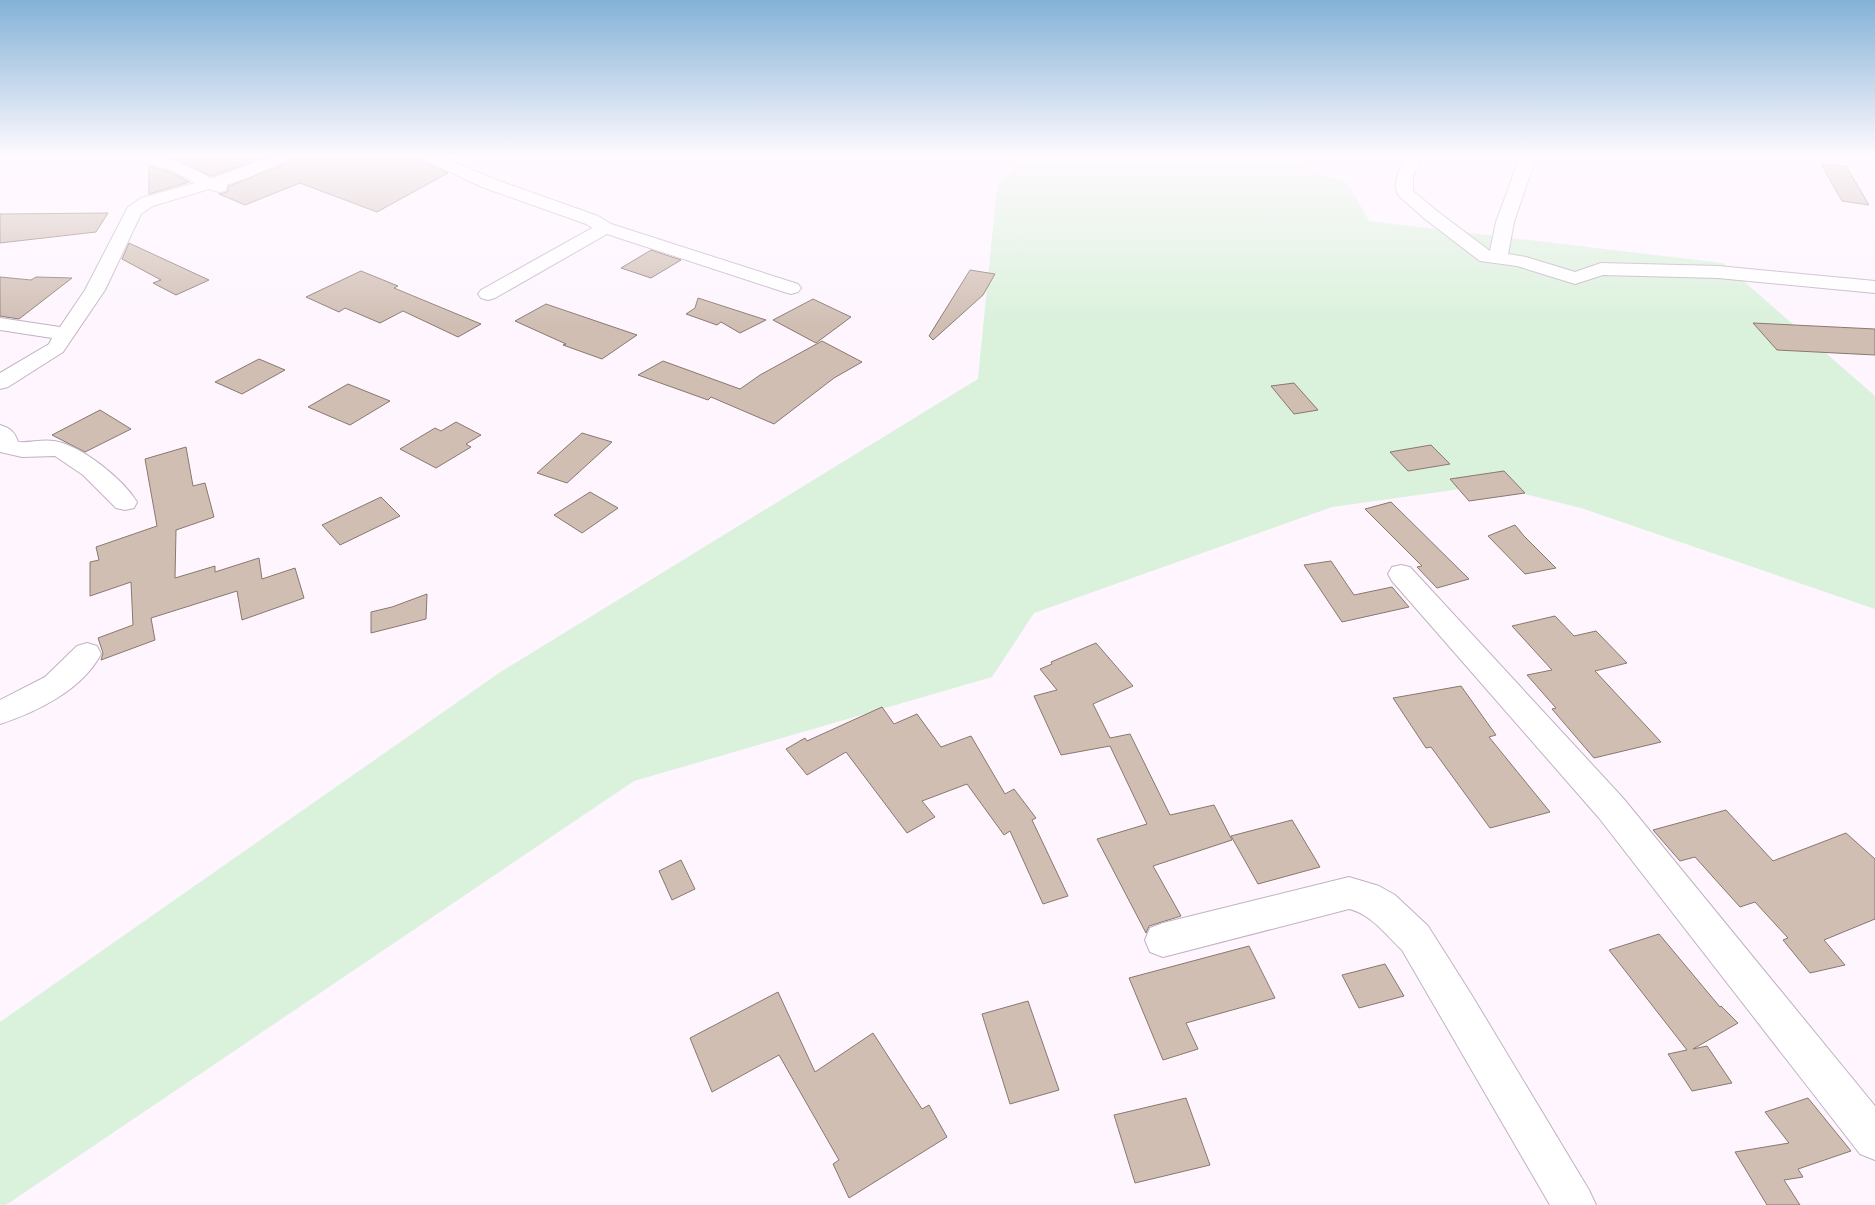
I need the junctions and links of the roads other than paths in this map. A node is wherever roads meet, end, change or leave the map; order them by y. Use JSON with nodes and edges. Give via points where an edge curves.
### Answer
{"nodes":[{"id":1,"x":133,"y":213,"type":"edge"},
{"id":2,"x":573,"y":213,"type":"edge"},
{"id":3,"x":1428,"y":213,"type":"edge"},
{"id":4,"x":1509,"y":213,"type":"edge"},
{"id":5,"x":605,"y":228,"type":"junction"},
{"id":6,"x":1498,"y":258,"type":"junction"},
{"id":7,"x":1875,"y":287,"type":"edge"},
{"id":8,"x":791,"y":288,"type":"dead end"},
{"id":9,"x":488,"y":294,"type":"dead end"},
{"id":10,"x":0,"y":324,"type":"edge"},
{"id":11,"x":67,"y":334,"type":"junction"},
{"id":12,"x":0,"y":382,"type":"edge"},
{"id":13,"x":0,"y":432,"type":"edge"},
{"id":14,"x":125,"y":502,"type":"dead end"},
{"id":15,"x":1401,"y":574,"type":"dead end"},
{"id":16,"x":87,"y":654,"type":"dead end"},
{"id":17,"x":0,"y":712,"type":"edge"},
{"id":18,"x":1163,"y":940,"type":"dead end"},
{"id":19,"x":1875,"y":1140,"type":"edge"},
{"id":20,"x":1574,"y":1205,"type":"edge"}],
"edges":[{"from":1,"to":11,"type":"street","via":[[95,290]]},
{"from":2,"to":5,"type":"street"},
{"from":3,"to":6,"type":"street","via":[[1487,257]]},
{"from":4,"to":6,"type":"street"},
{"from":5,"to":8,"type":"street"},
{"from":5,"to":9,"type":"street"},
{"from":6,"to":7,"type":"street","via":[[1575,278],[1601,269],[1718,272]]},
{"from":10,"to":11,"type":"street"},
{"from":11,"to":12,"type":"street","via":[[56,348]]},
{"from":13,"to":14,"type":"street","via":[[5,436],[8,447],[21,451],[54,448],[72,454]]},
{"from":15,"to":19,"type":"street","via":[[1611,808]]},
{"from":16,"to":17,"type":"street","via":[[55,684]]},
{"from":18,"to":20,"type":"street","via":[[1349,894],[1367,897],[1415,938]]}]}
